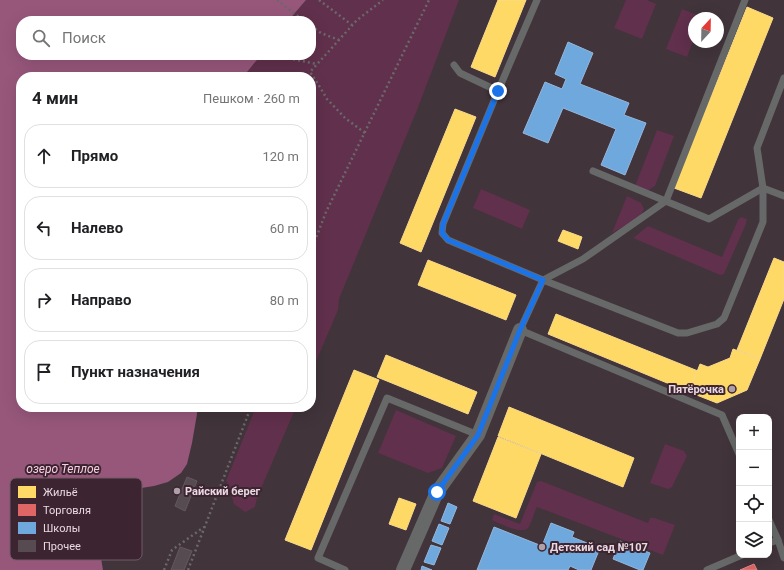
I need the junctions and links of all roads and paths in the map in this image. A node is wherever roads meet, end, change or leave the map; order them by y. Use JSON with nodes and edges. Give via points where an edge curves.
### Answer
{"nodes":[{"id":1,"x":277,"y":0,"type":"edge"},
{"id":2,"x":319,"y":0,"type":"edge"},
{"id":3,"x":383,"y":0,"type":"edge"},
{"id":4,"x":429,"y":0,"type":"edge"},
{"id":5,"x":537,"y":0,"type":"edge"},
{"id":6,"x":745,"y":0,"type":"edge"},
{"id":7,"x":298,"y":16,"type":"edge"},
{"id":8,"x":352,"y":25,"type":"junction"},
{"id":9,"x":316,"y":30,"type":"edge"},
{"id":10,"x":339,"y":40,"type":"junction"},
{"id":11,"x":297,"y":60,"type":"edge"},
{"id":12,"x":317,"y":64,"type":"junction"},
{"id":13,"x":454,"y":65,"type":"dead end"},
{"id":14,"x":310,"y":72,"type":"edge"},
{"id":15,"x":784,"y":78,"type":"edge"},
{"id":16,"x":316,"y":81,"type":"edge"},
{"id":17,"x":498,"y":91,"type":"junction"},
{"id":18,"x":365,"y":133,"type":"junction"},
{"id":19,"x":593,"y":171,"type":"dead end"},
{"id":20,"x":763,"y":188,"type":"junction"},
{"id":21,"x":784,"y":196,"type":"edge"},
{"id":22,"x":666,"y":201,"type":"junction"},
{"id":23,"x":316,"y":238,"type":"edge"},
{"id":24,"x":543,"y":280,"type":"junction"},
{"id":25,"x":520,"y":330,"type":"junction"},
{"id":26,"x":249,"y":412,"type":"edge"},
{"id":27,"x":478,"y":435,"type":"junction"},
{"id":28,"x":737,"y":450,"type":"edge"},
{"id":29,"x":770,"y":522,"type":"edge"},
{"id":30,"x":204,"y":527,"type":"junction"},
{"id":31,"x":778,"y":540,"type":"junction"},
{"id":32,"x":772,"y":542,"type":"edge"},
{"id":33,"x":736,"y":558,"type":"edge"},
{"id":34,"x":784,"y":558,"type":"edge"},
{"id":35,"x":164,"y":570,"type":"edge"},
{"id":36,"x":188,"y":570,"type":"edge"},
{"id":37,"x":345,"y":570,"type":"edge"},
{"id":38,"x":403,"y":570,"type":"edge"},
{"id":39,"x":707,"y":570,"type":"edge"}],
"edges":[{"from":1,"to":7,"type":"path"},
{"from":2,"to":8,"type":"path"},
{"from":3,"to":8,"type":"path"},
{"from":4,"to":18,"type":"path"},
{"from":5,"to":17,"type":"lane"},
{"from":6,"to":22,"type":"lane"},
{"from":8,"to":10,"type":"path"},
{"from":9,"to":10,"type":"path"},
{"from":10,"to":12,"type":"path"},
{"from":11,"to":12,"type":"path"},
{"from":12,"to":14,"type":"path"},
{"from":13,"to":17,"type":"lane","via":[[460,73]]},
{"from":15,"to":20,"type":"lane","via":[[757,148]]},
{"from":16,"to":18,"type":"path","via":[[327,99],[345,118]]},
{"from":17,"to":24,"type":"lane","via":[[443,224],[442,233],[448,240]]},
{"from":18,"to":23,"type":"path"},
{"from":19,"to":22,"type":"lane"},
{"from":20,"to":21,"type":"lane"},
{"from":20,"to":22,"type":"lane","via":[[709,219]]},
{"from":20,"to":24,"type":"lane","via":[[763,222],[724,318],[717,324],[687,333],[678,333]]},
{"from":22,"to":24,"type":"lane","via":[[583,259]]},
{"from":24,"to":25,"type":"lane"},
{"from":25,"to":27,"type":"street"},
{"from":25,"to":28,"type":"lane","via":[[722,415]]},
{"from":26,"to":30,"type":"path"},
{"from":27,"to":37,"type":"lane","via":[[387,398],[318,558]]},
{"from":27,"to":38,"type":"street","via":[[437,492]]},
{"from":29,"to":31,"type":"lane"},
{"from":30,"to":35,"type":"path","via":[[172,550]]},
{"from":30,"to":36,"type":"path"},
{"from":31,"to":32,"type":"lane"},
{"from":31,"to":34,"type":"lane"},
{"from":33,"to":39,"type":"lane"}]}
